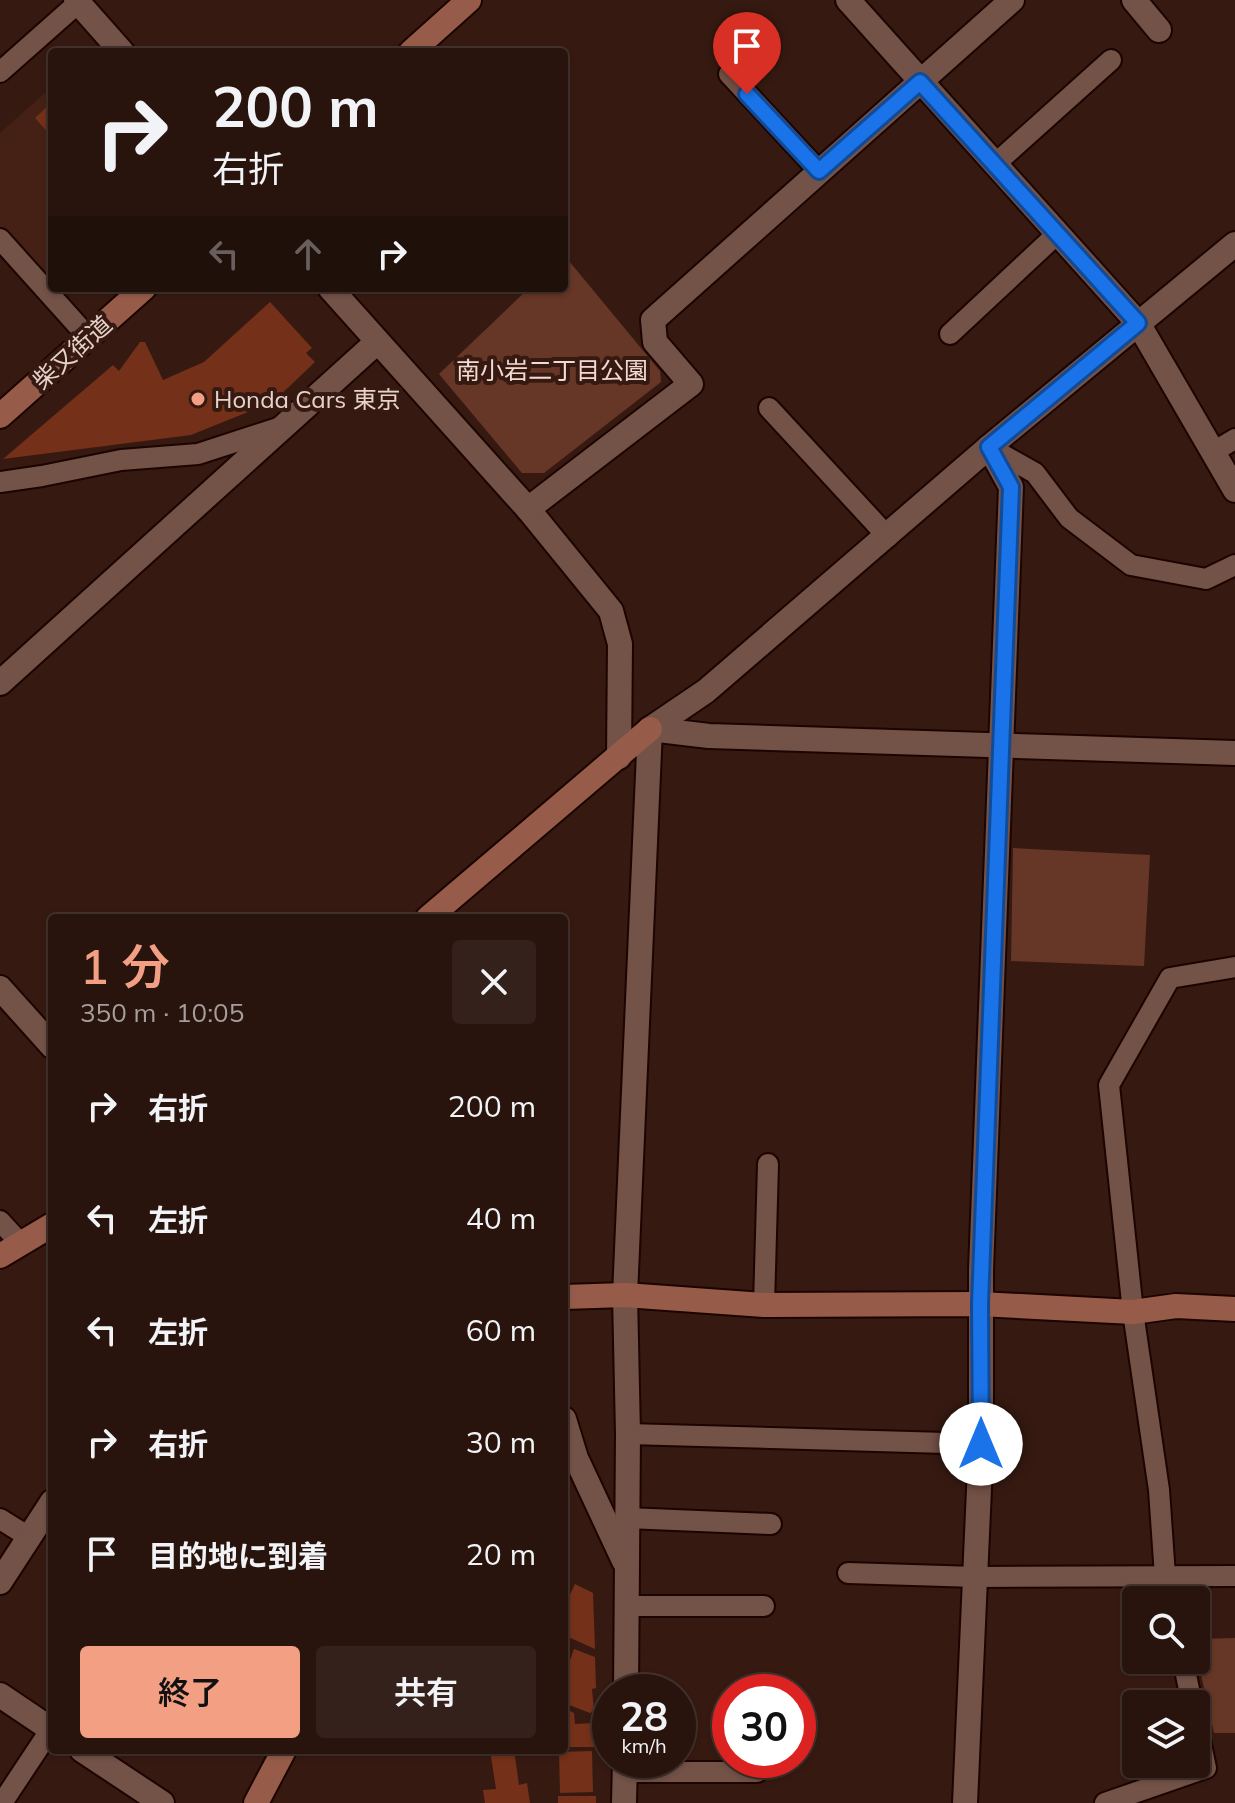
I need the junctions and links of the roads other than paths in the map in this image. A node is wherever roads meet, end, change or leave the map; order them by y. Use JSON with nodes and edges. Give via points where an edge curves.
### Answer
{"nodes":[{"id":1,"x":469,"y":0,"type":"edge"},
{"id":2,"x":848,"y":0,"type":"edge"},
{"id":3,"x":1012,"y":0,"type":"edge"},
{"id":4,"x":1134,"y":0,"type":"edge"},
{"id":5,"x":77,"y":1,"type":"edge"},
{"id":6,"x":1159,"y":30,"type":"dead end"},
{"id":7,"x":118,"y":48,"type":"edge"},
{"id":8,"x":415,"y":48,"type":"edge"},
{"id":9,"x":1111,"y":60,"type":"dead end"},
{"id":10,"x":0,"y":72,"type":"edge"},
{"id":11,"x":729,"y":74,"type":"dead end"},
{"id":12,"x":920,"y":82,"type":"junction"},
{"id":13,"x":994,"y":165,"type":"junction"},
{"id":14,"x":819,"y":171,"type":"junction"},
{"id":15,"x":1057,"y":234,"type":"junction"},
{"id":16,"x":0,"y":239,"type":"edge"},
{"id":17,"x":1235,"y":244,"type":"edge"},
{"id":18,"x":139,"y":292,"type":"edge"},
{"id":19,"x":333,"y":292,"type":"edge"},
{"id":20,"x":1138,"y":323,"type":"junction"},
{"id":21,"x":950,"y":334,"type":"dead end"},
{"id":22,"x":88,"y":337,"type":"junction"},
{"id":23,"x":377,"y":342,"type":"junction"},
{"id":24,"x":769,"y":408,"type":"dead end"},
{"id":25,"x":0,"y":416,"type":"edge"},
{"id":26,"x":281,"y":427,"type":"junction"},
{"id":27,"x":1235,"y":439,"type":"edge"},
{"id":28,"x":989,"y":447,"type":"junction"},
{"id":29,"x":1213,"y":452,"type":"junction"},
{"id":30,"x":0,"y":482,"type":"edge"},
{"id":31,"x":1235,"y":490,"type":"edge"},
{"id":32,"x":528,"y":509,"type":"junction"},
{"id":33,"x":888,"y":537,"type":"junction"},
{"id":34,"x":1235,"y":565,"type":"edge"},
{"id":35,"x":0,"y":683,"type":"edge"},
{"id":36,"x":650,"y":729,"type":"junction"},
{"id":37,"x":1001,"y":745,"type":"junction"},
{"id":38,"x":1235,"y":753,"type":"edge"},
{"id":39,"x":619,"y":757,"type":"junction"},
{"id":40,"x":433,"y":914,"type":"edge"},
{"id":41,"x":1235,"y":967,"type":"edge"},
{"id":42,"x":0,"y":988,"type":"edge"},
{"id":43,"x":48,"y":1042,"type":"edge"},
{"id":44,"x":768,"y":1164,"type":"dead end"},
{"id":45,"x":0,"y":1221,"type":"edge"},
{"id":46,"x":48,"y":1227,"type":"edge"},
{"id":47,"x":10,"y":1250,"type":"edge"},
{"id":48,"x":625,"y":1295,"type":"junction"},
{"id":49,"x":568,"y":1297,"type":"edge"},
{"id":50,"x":980,"y":1304,"type":"junction"},
{"id":51,"x":764,"y":1305,"type":"junction"},
{"id":52,"x":1235,"y":1309,"type":"edge"},
{"id":53,"x":1133,"y":1312,"type":"junction"},
{"id":54,"x":568,"y":1432,"type":"edge"},
{"id":55,"x":628,"y":1434,"type":"junction"},
{"id":56,"x":981,"y":1444,"type":"junction"},
{"id":57,"x":48,"y":1508,"type":"edge"},
{"id":58,"x":627,"y":1518,"type":"junction"},
{"id":59,"x":0,"y":1519,"type":"edge"},
{"id":60,"x":771,"y":1524,"type":"dead end"},
{"id":61,"x":29,"y":1537,"type":"junction"},
{"id":62,"x":627,"y":1567,"type":"junction"},
{"id":63,"x":848,"y":1573,"type":"dead end"},
{"id":64,"x":1165,"y":1576,"type":"junction"},
{"id":65,"x":1235,"y":1576,"type":"edge"},
{"id":66,"x":976,"y":1577,"type":"junction"},
{"id":67,"x":0,"y":1582,"type":"edge"},
{"id":68,"x":1167,"y":1586,"type":"edge"},
{"id":69,"x":626,"y":1606,"type":"junction"},
{"id":70,"x":764,"y":1606,"type":"dead end"},
{"id":71,"x":626,"y":1674,"type":"edge"},
{"id":72,"x":0,"y":1695,"type":"edge"},
{"id":73,"x":48,"y":1728,"type":"edge"},
{"id":74,"x":48,"y":1734,"type":"edge"},
{"id":75,"x":88,"y":1754,"type":"edge"},
{"id":76,"x":282,"y":1754,"type":"edge"},
{"id":77,"x":625,"y":1778,"type":"edge"},
{"id":78,"x":1177,"y":1778,"type":"edge"},
{"id":79,"x":2,"y":1803,"type":"edge"},
{"id":80,"x":162,"y":1803,"type":"edge"},
{"id":81,"x":256,"y":1803,"type":"edge"},
{"id":82,"x":624,"y":1803,"type":"edge"},
{"id":83,"x":965,"y":1803,"type":"edge"},
{"id":84,"x":1105,"y":1803,"type":"edge"}],
"edges":[{"from":1,"to":8,"type":"street"},
{"from":2,"to":12,"type":"street"},
{"from":3,"to":12,"type":"street"},
{"from":4,"to":6,"type":"street"},
{"from":5,"to":7,"type":"street"},
{"from":5,"to":10,"type":"lane"},
{"from":9,"to":13,"type":"lane"},
{"from":11,"to":14,"type":"lane"},
{"from":12,"to":13,"type":"street"},
{"from":12,"to":14,"type":"street"},
{"from":13,"to":15,"type":"street"},
{"from":14,"to":32,"type":"street","via":[[653,320],[655,342],[691,384]]},
{"from":15,"to":20,"type":"street"},
{"from":15,"to":21,"type":"lane"},
{"from":16,"to":22,"type":"lane"},
{"from":17,"to":20,"type":"street"},
{"from":18,"to":22,"type":"street","name":"柴又街道"},
{"from":19,"to":23,"type":"street"},
{"from":20,"to":28,"type":"street"},
{"from":20,"to":29,"type":"street"},
{"from":22,"to":25,"type":"street","name":"柴又街道"},
{"from":23,"to":26,"type":"street"},
{"from":23,"to":32,"type":"street"},
{"from":24,"to":33,"type":"lane"},
{"from":26,"to":30,"type":"lane","via":[[198,454],[121,460]]},
{"from":26,"to":35,"type":"street"},
{"from":27,"to":29,"type":"lane"},
{"from":28,"to":33,"type":"street"},
{"from":28,"to":34,"type":"lane","via":[[1035,473],[1069,518],[1131,565],[1206,579]]},
{"from":28,"to":37,"type":"street","via":[[1011,487]]},
{"from":29,"to":31,"type":"street"},
{"from":32,"to":39,"type":"street","via":[[611,611],[620,644]]},
{"from":33,"to":36,"type":"street","via":[[706,691]]},
{"from":36,"to":37,"type":"street","via":[[709,736]]},
{"from":36,"to":39,"type":"street"},
{"from":36,"to":48,"type":"street"},
{"from":37,"to":38,"type":"street"},
{"from":37,"to":50,"type":"street"},
{"from":39,"to":40,"type":"street"},
{"from":41,"to":53,"type":"lane","via":[[1170,978],[1109,1085]]},
{"from":42,"to":43,"type":"street"},
{"from":44,"to":51,"type":"lane"},
{"from":45,"to":47,"type":"lane"},
{"from":46,"to":47,"type":"street"},
{"from":48,"to":49,"type":"street"},
{"from":48,"to":51,"type":"street"},
{"from":48,"to":55,"type":"street"},
{"from":50,"to":51,"type":"street"},
{"from":50,"to":53,"type":"street"},
{"from":50,"to":56,"type":"street"},
{"from":52,"to":53,"type":"street","via":[[1176,1306]]},
{"from":53,"to":64,"type":"lane","via":[[1159,1490]]},
{"from":54,"to":62,"type":"street"},
{"from":55,"to":56,"type":"lane"},
{"from":55,"to":58,"type":"street"},
{"from":56,"to":66,"type":"street"},
{"from":57,"to":61,"type":"street"},
{"from":58,"to":60,"type":"lane"},
{"from":58,"to":62,"type":"street"},
{"from":59,"to":61,"type":"lane"},
{"from":61,"to":67,"type":"street"},
{"from":62,"to":69,"type":"street"},
{"from":63,"to":66,"type":"lane"},
{"from":64,"to":65,"type":"lane"},
{"from":64,"to":66,"type":"lane"},
{"from":64,"to":68,"type":"lane"},
{"from":66,"to":83,"type":"street"},
{"from":69,"to":70,"type":"lane"},
{"from":69,"to":71,"type":"street"},
{"from":72,"to":73,"type":"street"},
{"from":74,"to":79,"type":"lane"},
{"from":75,"to":80,"type":"street"},
{"from":76,"to":81,"type":"street"},
{"from":77,"to":82,"type":"street"},
{"from":78,"to":84,"type":"lane"}]}
